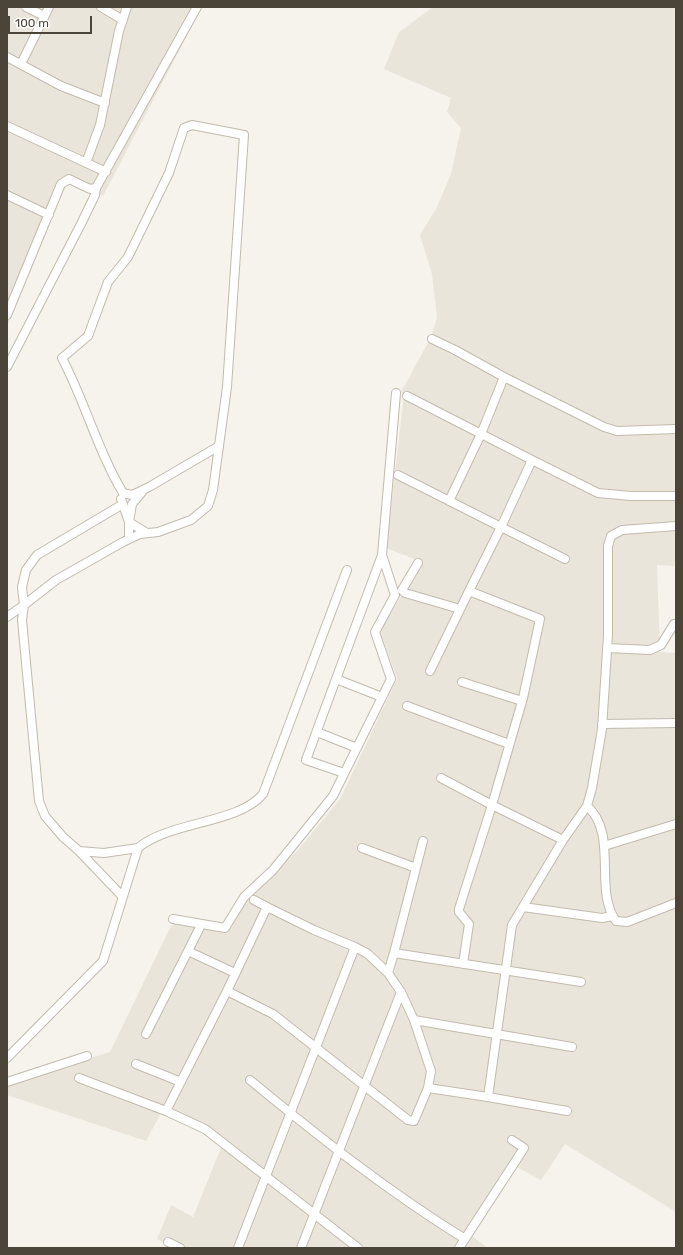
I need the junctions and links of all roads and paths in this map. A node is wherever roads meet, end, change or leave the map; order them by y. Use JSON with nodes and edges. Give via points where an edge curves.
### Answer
{"nodes":[{"id":1,"x":26,"y":7,"type":"edge"},
{"id":2,"x":49,"y":7,"type":"edge"},
{"id":3,"x":101,"y":7,"type":"edge"},
{"id":4,"x":127,"y":7,"type":"edge"},
{"id":5,"x":197,"y":7,"type":"edge"},
{"id":6,"x":44,"y":16,"type":"junction"},
{"id":7,"x":123,"y":20,"type":"junction"},
{"id":8,"x":7,"y":57,"type":"edge"},
{"id":9,"x":21,"y":64,"type":"junction"},
{"id":10,"x":106,"y":103,"type":"junction"},
{"id":11,"x":7,"y":126,"type":"edge"},
{"id":12,"x":86,"y":163,"type":"junction"},
{"id":13,"x":106,"y":172,"type":"junction"},
{"id":14,"x":96,"y":188,"type":"junction"},
{"id":15,"x":7,"y":195,"type":"edge"},
{"id":16,"x":49,"y":214,"type":"junction"},
{"id":17,"x":7,"y":315,"type":"edge"},
{"id":18,"x":432,"y":339,"type":"dead end"},
{"id":19,"x":7,"y":366,"type":"edge"},
{"id":20,"x":504,"y":378,"type":"junction"},
{"id":21,"x":396,"y":393,"type":"dead end"},
{"id":22,"x":407,"y":396,"type":"dead end"},
{"id":23,"x":676,"y":429,"type":"edge"},
{"id":24,"x":481,"y":434,"type":"junction"},
{"id":25,"x":219,"y":446,"type":"junction"},
{"id":26,"x":532,"y":460,"type":"junction"},
{"id":27,"x":398,"y":475,"type":"dead end"},
{"id":28,"x":120,"y":489,"type":"junction"},
{"id":29,"x":144,"y":489,"type":"junction"},
{"id":30,"x":676,"y":496,"type":"edge"},
{"id":31,"x":449,"y":501,"type":"junction"},
{"id":32,"x":123,"y":504,"type":"junction"},
{"id":33,"x":130,"y":522,"type":"junction"},
{"id":34,"x":676,"y":526,"type":"edge"},
{"id":35,"x":500,"y":527,"type":"junction"},
{"id":36,"x":147,"y":533,"type":"junction"},
{"id":37,"x":129,"y":539,"type":"junction"},
{"id":38,"x":382,"y":555,"type":"junction"},
{"id":39,"x":565,"y":559,"type":"dead end"},
{"id":40,"x":418,"y":563,"type":"dead end"},
{"id":41,"x":347,"y":570,"type":"dead end"},
{"id":42,"x":469,"y":591,"type":"junction"},
{"id":43,"x":24,"y":605,"type":"junction"},
{"id":44,"x":460,"y":609,"type":"junction"},
{"id":45,"x":7,"y":617,"type":"edge"},
{"id":46,"x":676,"y":624,"type":"edge"},
{"id":47,"x":607,"y":648,"type":"junction"},
{"id":48,"x":430,"y":670,"type":"dead end"},
{"id":49,"x":336,"y":680,"type":"junction"},
{"id":50,"x":462,"y":682,"type":"dead end"},
{"id":51,"x":382,"y":697,"type":"junction"},
{"id":52,"x":522,"y":701,"type":"junction"},
{"id":53,"x":407,"y":706,"type":"dead end"},
{"id":54,"x":676,"y":723,"type":"edge"},
{"id":55,"x":602,"y":724,"type":"junction"},
{"id":56,"x":317,"y":732,"type":"junction"},
{"id":57,"x":509,"y":744,"type":"junction"},
{"id":58,"x":357,"y":748,"type":"junction"},
{"id":59,"x":344,"y":774,"type":"junction"},
{"id":60,"x":441,"y":778,"type":"dead end"},
{"id":61,"x":492,"y":805,"type":"junction"},
{"id":62,"x":587,"y":806,"type":"junction"},
{"id":63,"x":676,"y":824,"type":"edge"},
{"id":64,"x":563,"y":840,"type":"junction"},
{"id":65,"x":423,"y":841,"type":"dead end"},
{"id":66,"x":604,"y":846,"type":"junction"},
{"id":67,"x":138,"y":848,"type":"junction"},
{"id":68,"x":362,"y":848,"type":"dead end"},
{"id":69,"x":79,"y":851,"type":"junction"},
{"id":70,"x":416,"y":868,"type":"junction"},
{"id":71,"x":122,"y":896,"type":"junction"},
{"id":72,"x":254,"y":900,"type":"dead end"},
{"id":73,"x":676,"y":903,"type":"edge"},
{"id":74,"x":267,"y":907,"type":"junction"},
{"id":75,"x":523,"y":907,"type":"junction"},
{"id":76,"x":612,"y":916,"type":"junction"},
{"id":77,"x":173,"y":918,"type":"dead end"},
{"id":78,"x":199,"y":928,"type":"dead end"},
{"id":79,"x":355,"y":947,"type":"junction"},
{"id":80,"x":188,"y":951,"type":"junction"},
{"id":81,"x":394,"y":953,"type":"junction"},
{"id":82,"x":463,"y":964,"type":"junction"},
{"id":83,"x":505,"y":970,"type":"junction"},
{"id":84,"x":235,"y":972,"type":"junction"},
{"id":85,"x":388,"y":973,"type":"junction"},
{"id":86,"x":581,"y":982,"type":"dead end"},
{"id":87,"x":226,"y":991,"type":"junction"},
{"id":88,"x":401,"y":992,"type":"junction"},
{"id":89,"x":414,"y":1020,"type":"junction"},
{"id":90,"x":496,"y":1033,"type":"junction"},
{"id":91,"x":146,"y":1034,"type":"dead end"},
{"id":92,"x":572,"y":1047,"type":"dead end"},
{"id":93,"x":316,"y":1049,"type":"junction"},
{"id":94,"x":87,"y":1056,"type":"dead end"},
{"id":95,"x":7,"y":1058,"type":"edge"},
{"id":96,"x":136,"y":1064,"type":"dead end"},
{"id":97,"x":79,"y":1078,"type":"dead end"},
{"id":98,"x":250,"y":1080,"type":"dead end"},
{"id":99,"x":7,"y":1082,"type":"edge"},
{"id":100,"x":181,"y":1082,"type":"junction"},
{"id":101,"x":364,"y":1087,"type":"junction"},
{"id":102,"x":428,"y":1088,"type":"junction"},
{"id":103,"x":488,"y":1097,"type":"junction"},
{"id":104,"x":166,"y":1111,"type":"junction"},
{"id":105,"x":567,"y":1111,"type":"dead end"},
{"id":106,"x":291,"y":1114,"type":"junction"},
{"id":107,"x":512,"y":1140,"type":"dead end"},
{"id":108,"x":339,"y":1152,"type":"junction"},
{"id":109,"x":266,"y":1176,"type":"junction"},
{"id":110,"x":314,"y":1214,"type":"junction"},
{"id":111,"x":465,"y":1239,"type":"junction"},
{"id":112,"x":168,"y":1242,"type":"dead end"},
{"id":113,"x":180,"y":1248,"type":"edge"},
{"id":114,"x":238,"y":1248,"type":"edge"},
{"id":115,"x":301,"y":1248,"type":"edge"},
{"id":116,"x":358,"y":1248,"type":"edge"},
{"id":117,"x":459,"y":1248,"type":"edge"}],
"edges":[{"from":1,"to":6,"type":"street"},
{"from":2,"to":6,"type":"street"},
{"from":3,"to":7,"type":"street"},
{"from":4,"to":7,"type":"street"},
{"from":5,"to":13,"type":"street"},
{"from":6,"to":9,"type":"street"},
{"from":7,"to":10,"type":"street"},
{"from":8,"to":9,"type":"street"},
{"from":9,"to":10,"type":"street","via":[[61,86]]},
{"from":10,"to":12,"type":"street"},
{"from":11,"to":12,"type":"street"},
{"from":12,"to":13,"type":"street"},
{"from":13,"to":14,"type":"street"},
{"from":14,"to":16,"type":"street","via":[[90,189],[69,179],[61,184]]},
{"from":14,"to":19,"type":"street","via":[[82,222]]},
{"from":15,"to":16,"type":"street"},
{"from":16,"to":17,"type":"street"},
{"from":18,"to":20,"type":"street"},
{"from":20,"to":23,"type":"street","via":[[617,431]]},
{"from":20,"to":24,"type":"street"},
{"from":21,"to":38,"type":"street"},
{"from":22,"to":24,"type":"street"},
{"from":24,"to":26,"type":"street"},
{"from":24,"to":31,"type":"street"},
{"from":25,"to":28,"type":"street","via":[[227,387],[244,135],[192,125],[184,128],[169,173],[128,257],[108,282],[88,336],[62,358]]},
{"from":25,"to":29,"type":"street"},
{"from":25,"to":36,"type":"street","via":[[213,490],[208,506],[191,520],[158,532]]},
{"from":26,"to":30,"type":"street","via":[[598,493]]},
{"from":26,"to":35,"type":"street"},
{"from":27,"to":31,"type":"street"},
{"from":28,"to":29,"type":"street","via":[[123,493],[132,495]]},
{"from":28,"to":32,"type":"street"},
{"from":29,"to":33,"type":"street","via":[[132,504]]},
{"from":31,"to":35,"type":"street"},
{"from":32,"to":33,"type":"street"},
{"from":32,"to":43,"type":"street","via":[[37,555],[26,570],[22,587]]},
{"from":33,"to":36,"type":"street"},
{"from":33,"to":37,"type":"street"},
{"from":34,"to":47,"type":"street","via":[[622,530],[611,536],[608,546]]},
{"from":35,"to":39,"type":"street"},
{"from":35,"to":42,"type":"street"},
{"from":36,"to":37,"type":"street"},
{"from":37,"to":43,"type":"street","via":[[56,580]]},
{"from":38,"to":49,"type":"street"},
{"from":38,"to":51,"type":"street","via":[[395,595],[375,632],[391,679]]},
{"from":40,"to":44,"type":"street","via":[[402,590]]},
{"from":41,"to":67,"type":"street","via":[[262,794],[247,808],[152,838]]},
{"from":42,"to":44,"type":"street"},
{"from":42,"to":52,"type":"street","via":[[540,619]]},
{"from":43,"to":45,"type":"street"},
{"from":43,"to":69,"type":"street","via":[[22,620],[39,801],[51,825]]},
{"from":44,"to":48,"type":"street"},
{"from":46,"to":47,"type":"street","via":[[661,645],[650,650]]},
{"from":47,"to":55,"type":"street"},
{"from":49,"to":51,"type":"street"},
{"from":49,"to":56,"type":"street"},
{"from":50,"to":52,"type":"street"},
{"from":51,"to":58,"type":"street"},
{"from":52,"to":57,"type":"street"},
{"from":53,"to":57,"type":"street"},
{"from":54,"to":55,"type":"street"},
{"from":55,"to":62,"type":"street"},
{"from":56,"to":58,"type":"street"},
{"from":56,"to":59,"type":"street","via":[[306,760]]},
{"from":57,"to":61,"type":"street"},
{"from":58,"to":59,"type":"street"},
{"from":59,"to":77,"type":"street","via":[[333,796],[274,870],[244,896],[225,928]]},
{"from":60,"to":61,"type":"street"},
{"from":61,"to":64,"type":"street"},
{"from":61,"to":82,"type":"street","via":[[459,909],[469,924]]},
{"from":62,"to":64,"type":"street"},
{"from":62,"to":66,"type":"street","via":[[592,810],[598,824]]},
{"from":63,"to":66,"type":"street"},
{"from":64,"to":75,"type":"street"},
{"from":65,"to":70,"type":"street"},
{"from":66,"to":76,"type":"street","via":[[607,896]]},
{"from":67,"to":69,"type":"street","via":[[104,853]]},
{"from":67,"to":71,"type":"street"},
{"from":68,"to":70,"type":"street"},
{"from":69,"to":71,"type":"street"},
{"from":70,"to":81,"type":"street"},
{"from":71,"to":95,"type":"street","via":[[102,961]]},
{"from":72,"to":74,"type":"street"},
{"from":73,"to":76,"type":"street","via":[[627,922],[616,921]]},
{"from":74,"to":79,"type":"street"},
{"from":74,"to":84,"type":"street"},
{"from":75,"to":76,"type":"street","via":[[602,918]]},
{"from":75,"to":83,"type":"street","via":[[510,932]]},
{"from":78,"to":80,"type":"street"},
{"from":79,"to":85,"type":"street","via":[[368,954]]},
{"from":79,"to":93,"type":"street"},
{"from":80,"to":84,"type":"street"},
{"from":80,"to":91,"type":"street"},
{"from":81,"to":82,"type":"street"},
{"from":81,"to":85,"type":"street"},
{"from":82,"to":83,"type":"street"},
{"from":83,"to":86,"type":"street"},
{"from":83,"to":90,"type":"street"},
{"from":84,"to":87,"type":"street"},
{"from":85,"to":88,"type":"street"},
{"from":87,"to":93,"type":"street","via":[[273,1014]]},
{"from":87,"to":100,"type":"street"},
{"from":88,"to":89,"type":"street"},
{"from":88,"to":101,"type":"street"},
{"from":89,"to":90,"type":"street"},
{"from":89,"to":102,"type":"street","via":[[431,1070]]},
{"from":90,"to":92,"type":"street"},
{"from":90,"to":103,"type":"street"},
{"from":93,"to":101,"type":"street"},
{"from":93,"to":106,"type":"street"},
{"from":94,"to":99,"type":"street"},
{"from":96,"to":100,"type":"street"},
{"from":97,"to":104,"type":"street"},
{"from":98,"to":106,"type":"street"},
{"from":100,"to":104,"type":"street"},
{"from":101,"to":102,"type":"street","via":[[411,1122],[416,1120]]},
{"from":101,"to":108,"type":"street"},
{"from":102,"to":103,"type":"street"},
{"from":103,"to":105,"type":"street"},
{"from":104,"to":109,"type":"street","via":[[205,1129]]},
{"from":106,"to":108,"type":"street"},
{"from":106,"to":109,"type":"street"},
{"from":107,"to":111,"type":"street","via":[[524,1148]]},
{"from":108,"to":110,"type":"street"},
{"from":108,"to":111,"type":"street","via":[[412,1205]]},
{"from":109,"to":110,"type":"street"},
{"from":109,"to":114,"type":"street"},
{"from":110,"to":115,"type":"street"},
{"from":110,"to":116,"type":"street"},
{"from":111,"to":117,"type":"street"},
{"from":112,"to":113,"type":"street"}]}
